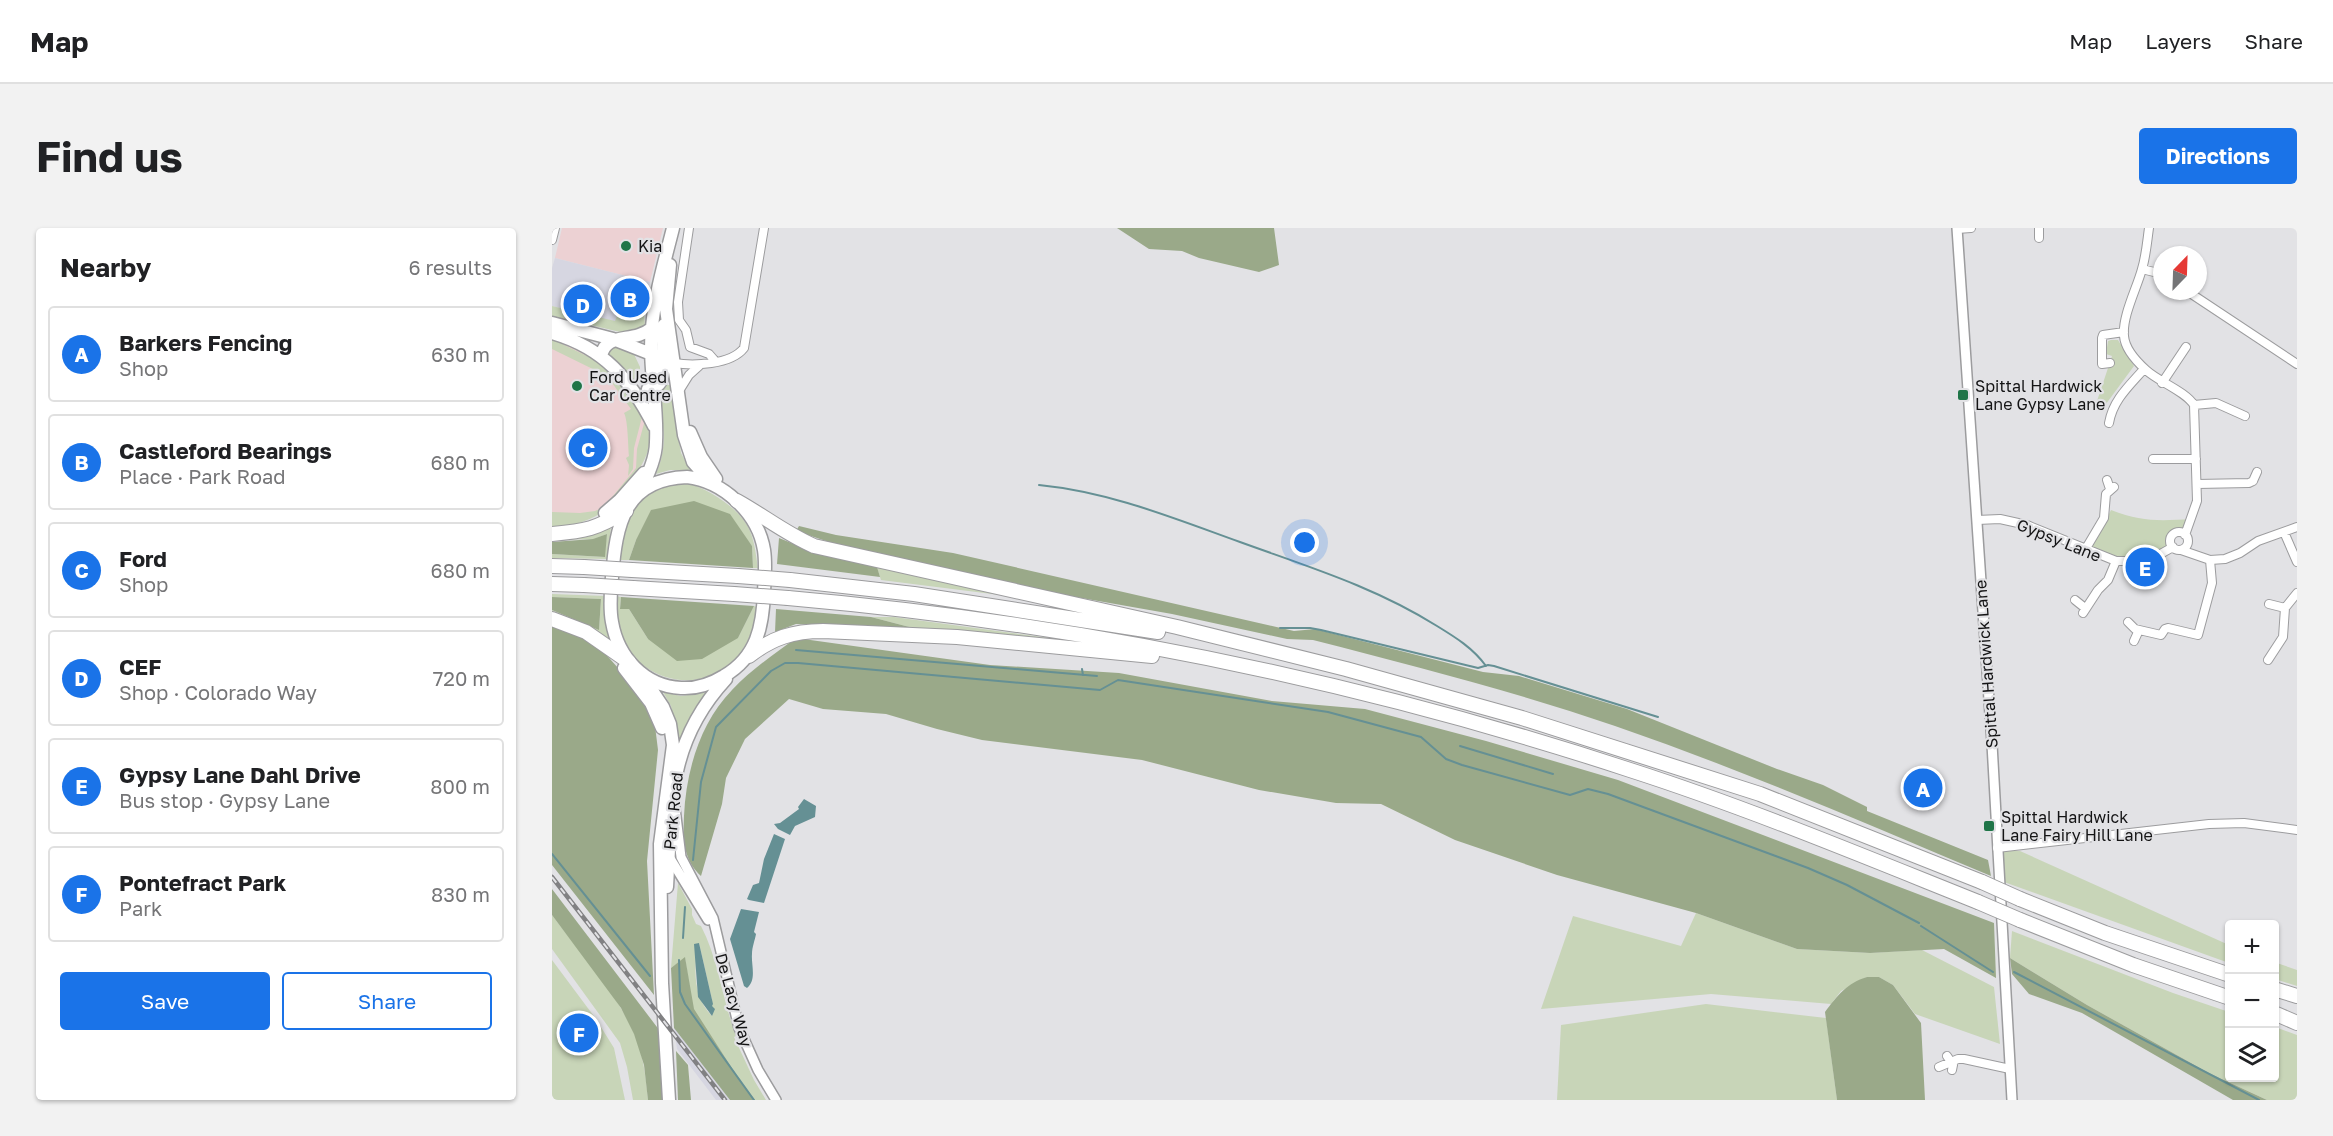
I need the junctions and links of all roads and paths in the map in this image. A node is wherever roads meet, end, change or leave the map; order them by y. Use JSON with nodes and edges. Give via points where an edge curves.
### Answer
{"nodes":[{"id":1,"x":555,"y":228,"type":"edge"},
{"id":2,"x":673,"y":228,"type":"edge"},
{"id":3,"x":689,"y":228,"type":"edge"},
{"id":4,"x":764,"y":228,"type":"edge"},
{"id":5,"x":1971,"y":228,"type":"edge"},
{"id":6,"x":2039,"y":228,"type":"edge"},
{"id":7,"x":2150,"y":228,"type":"edge"},
{"id":8,"x":1957,"y":229,"type":"edge"},
{"id":9,"x":2039,"y":238,"type":"dead end"},
{"id":10,"x":552,"y":240,"type":"edge"},
{"id":11,"x":2142,"y":269,"type":"junction"},
{"id":12,"x":2153,"y":272,"type":"edge"},
{"id":13,"x":2201,"y":300,"type":"edge"},
{"id":14,"x":552,"y":323,"type":"edge"},
{"id":15,"x":652,"y":328,"type":"junction"},
{"id":16,"x":2124,"y":332,"type":"junction"},
{"id":17,"x":552,"y":333,"type":"edge"},
{"id":18,"x":613,"y":339,"type":"junction"},
{"id":19,"x":2186,"y":347,"type":"dead end"},
{"id":20,"x":601,"y":356,"type":"junction"},
{"id":21,"x":662,"y":358,"type":"junction"},
{"id":22,"x":716,"y":362,"type":"junction"},
{"id":23,"x":2110,"y":363,"type":"dead end"},
{"id":24,"x":2297,"y":364,"type":"edge"},
{"id":25,"x":700,"y":365,"type":"junction"},
{"id":26,"x":2144,"y":369,"type":"junction"},
{"id":27,"x":2162,"y":383,"type":"junction"},
{"id":28,"x":630,"y":384,"type":"junction"},
{"id":29,"x":652,"y":389,"type":"junction"},
{"id":30,"x":679,"y":392,"type":"junction"},
{"id":31,"x":2193,"y":405,"type":"junction"},
{"id":32,"x":682,"y":414,"type":"junction"},
{"id":33,"x":2245,"y":416,"type":"dead end"},
{"id":34,"x":2109,"y":423,"type":"dead end"},
{"id":35,"x":655,"y":428,"type":"junction"},
{"id":36,"x":2153,"y":459,"type":"dead end"},
{"id":37,"x":2196,"y":459,"type":"junction"},
{"id":38,"x":652,"y":463,"type":"junction"},
{"id":39,"x":2257,"y":472,"type":"dead end"},
{"id":40,"x":2107,"y":480,"type":"dead end"},
{"id":41,"x":712,"y":483,"type":"junction"},
{"id":42,"x":2197,"y":484,"type":"junction"},
{"id":43,"x":725,"y":492,"type":"junction"},
{"id":44,"x":636,"y":497,"type":"junction"},
{"id":45,"x":737,"y":501,"type":"junction"},
{"id":46,"x":626,"y":511,"type":"junction"},
{"id":47,"x":604,"y":513,"type":"joint"},
{"id":48,"x":1977,"y":520,"type":"junction"},
{"id":49,"x":2297,"y":527,"type":"edge"},
{"id":50,"x":2284,"y":532,"type":"junction"},
{"id":51,"x":555,"y":533,"type":"edge"},
{"id":52,"x":2182,"y":533,"type":"junction"},
{"id":53,"x":2173,"y":547,"type":"junction"},
{"id":54,"x":2184,"y":547,"type":"junction"},
{"id":55,"x":2085,"y":550,"type":"junction"},
{"id":56,"x":2210,"y":560,"type":"junction"},
{"id":57,"x":2116,"y":561,"type":"junction"},
{"id":58,"x":2297,"y":562,"type":"edge"},
{"id":59,"x":552,"y":566,"type":"edge"},
{"id":60,"x":552,"y":584,"type":"edge"},
{"id":61,"x":2297,"y":593,"type":"edge"},
{"id":62,"x":2075,"y":600,"type":"dead end"},
{"id":63,"x":2269,"y":604,"type":"dead end"},
{"id":64,"x":2285,"y":608,"type":"junction"},
{"id":65,"x":552,"y":619,"type":"edge"},
{"id":66,"x":2128,"y":622,"type":"dead end"},
{"id":67,"x":2139,"y":630,"type":"junction"},
{"id":68,"x":2134,"y":641,"type":"dead end"},
{"id":69,"x":603,"y":643,"type":"junction"},
{"id":70,"x":1258,"y":649,"type":"junction"},
{"id":71,"x":749,"y":656,"type":"junction"},
{"id":72,"x":2268,"y":660,"type":"dead end"},
{"id":73,"x":629,"y":662,"type":"junction"},
{"id":74,"x":1250,"y":667,"type":"junction"},
{"id":75,"x":733,"y":671,"type":"junction"},
{"id":76,"x":640,"y":674,"type":"junction"},
{"id":77,"x":672,"y":774,"type":"junction"},
{"id":78,"x":673,"y":792,"type":"junction"},
{"id":79,"x":2297,"y":830,"type":"edge"},
{"id":80,"x":660,"y":844,"type":"junction"},
{"id":81,"x":1997,"y":848,"type":"junction"},
{"id":82,"x":669,"y":856,"type":"junction"},
{"id":83,"x":714,"y":929,"type":"junction"},
{"id":84,"x":663,"y":930,"type":"junction"},
{"id":85,"x":2226,"y":974,"type":"edge"},
{"id":86,"x":2279,"y":991,"type":"edge"},
{"id":87,"x":2297,"y":996,"type":"edge"},
{"id":88,"x":2225,"y":997,"type":"edge"},
{"id":89,"x":2279,"y":1013,"type":"edge"},
{"id":90,"x":2279,"y":1014,"type":"edge"},
{"id":91,"x":2297,"y":1018,"type":"edge"},
{"id":92,"x":2297,"y":1023,"type":"edge"},
{"id":93,"x":1940,"y":1067,"type":"dead end"},
{"id":94,"x":2010,"y":1070,"type":"junction"},
{"id":95,"x":669,"y":1100,"type":"edge"},
{"id":96,"x":776,"y":1100,"type":"edge"},
{"id":97,"x":2012,"y":1100,"type":"edge"}],
"edges":[{"from":1,"to":10,"type":"street"},
{"from":2,"to":15,"type":"main road"},
{"from":2,"to":21,"type":"main road"},
{"from":3,"to":22,"type":"street","via":[[678,302],[680,320],[690,347],[710,354]]},
{"from":4,"to":22,"type":"street","via":[[744,348]]},
{"from":5,"to":8,"type":"street"},
{"from":6,"to":9,"type":"street"},
{"from":7,"to":11,"type":"street"},
{"from":8,"to":48,"type":"street","name":"Spittal Hardwick Lane"},
{"from":11,"to":12,"type":"street"},
{"from":11,"to":16,"type":"street"},
{"from":13,"to":24,"type":"street"},
{"from":14,"to":18,"type":"main road"},
{"from":15,"to":18,"type":"main road","via":[[638,337]]},
{"from":15,"to":21,"type":"main road"},
{"from":16,"to":23,"type":"street","via":[[2103,335],[2102,364]]},
{"from":16,"to":26,"type":"street","via":[[2129,351]]},
{"from":17,"to":20,"type":"main road"},
{"from":18,"to":20,"type":"main road"},
{"from":18,"to":21,"type":"main road"},
{"from":19,"to":27,"type":"street"},
{"from":20,"to":28,"type":"main road"},
{"from":21,"to":25,"type":"street"},
{"from":21,"to":29,"type":"main road"},
{"from":21,"to":30,"type":"main road"},
{"from":22,"to":25,"type":"street"},
{"from":25,"to":30,"type":"street"},
{"from":26,"to":27,"type":"street"},
{"from":26,"to":34,"type":"street","via":[[2119,397]]},
{"from":27,"to":31,"type":"street"},
{"from":28,"to":29,"type":"main road"},
{"from":28,"to":35,"type":"main road"},
{"from":29,"to":35,"type":"main road"},
{"from":30,"to":32,"type":"main road"},
{"from":31,"to":33,"type":"street","via":[[2216,403]]},
{"from":31,"to":37,"type":"street"},
{"from":32,"to":41,"type":"main road","via":[[687,450]]},
{"from":32,"to":43,"type":"main road","via":[[701,457]]},
{"from":35,"to":38,"type":"main road"},
{"from":36,"to":37,"type":"street"},
{"from":37,"to":42,"type":"street"},
{"from":38,"to":44,"type":"main road"},
{"from":38,"to":47,"type":"main road"},
{"from":39,"to":42,"type":"street","via":[[2256,484]]},
{"from":40,"to":55,"type":"street","via":[[2112,488],[2104,498],[2103,518]]},
{"from":41,"to":43,"type":"main road"},
{"from":41,"to":44,"type":"main road","via":[[673,478],[655,483]]},
{"from":42,"to":52,"type":"street","via":[[2197,501]]},
{"from":43,"to":45,"type":"main road"},
{"from":44,"to":46,"type":"main road"},
{"from":45,"to":70,"type":"highway","via":[[792,537],[814,546],[1177,627]]},
{"from":45,"to":71,"type":"main road","via":[[756,528],[765,558],[763,615]]},
{"from":46,"to":51,"type":"highway","via":[[595,528]]},
{"from":46,"to":73,"type":"main road","via":[[617,532],[610,604],[616,640]]},
{"from":47,"to":51,"type":"highway"},
{"from":48,"to":55,"type":"street","name":"Gypsy Lane","via":[[2013,521]]},
{"from":48,"to":81,"type":"street","name":"Spittal Hardwick Lane"},
{"from":49,"to":50,"type":"street"},
{"from":50,"to":56,"type":"street","via":[[2258,541],[2240,553]]},
{"from":50,"to":58,"type":"street"},
{"from":52,"to":53,"type":"street","via":[[2171,536]]},
{"from":52,"to":54,"type":"street","via":[[2188,539]]},
{"from":53,"to":54,"type":"street"},
{"from":53,"to":57,"type":"street","name":"Gypsy Lane","via":[[2148,561]]},
{"from":54,"to":56,"type":"street"},
{"from":55,"to":57,"type":"street","name":"Gypsy Lane"},
{"from":56,"to":67,"type":"street","via":[[2212,583],[2198,635],[2168,628],[2161,635]]},
{"from":57,"to":62,"type":"street","via":[[2109,580],[2084,610]]},
{"from":59,"to":70,"type":"highway","bridge":true,"via":[[790,580],[926,595]]},
{"from":60,"to":74,"type":"highway","bridge":true,"via":[[788,598],[970,617]]},
{"from":61,"to":64,"type":"street"},
{"from":63,"to":64,"type":"street"},
{"from":64,"to":72,"type":"street","via":[[2283,637]]},
{"from":65,"to":69,"type":"highway"},
{"from":66,"to":67,"type":"street"},
{"from":67,"to":68,"type":"street"},
{"from":69,"to":73,"type":"highway"},
{"from":69,"to":77,"type":"main road","via":[[658,716]]},
{"from":70,"to":85,"type":"highway","bridge":true,"via":[[1428,691],[1639,754],[1760,795],[2105,933]]},
{"from":71,"to":74,"type":"highway","via":[[777,638],[802,631],[823,631],[957,637]]},
{"from":71,"to":75,"type":"main road"},
{"from":73,"to":76,"type":"main road"},
{"from":74,"to":88,"type":"highway","bridge":true,"via":[[1428,710],[1630,770],[1770,819],[2020,920]]},
{"from":75,"to":76,"type":"main road","via":[[694,688],[667,686]]},
{"from":75,"to":77,"type":"main road","name":"Park Road","via":[[699,714]]},
{"from":76,"to":77,"type":"main road","name":"Park Road","via":[[659,698],[670,724]]},
{"from":77,"to":78,"type":"main road","name":"Park Road"},
{"from":77,"to":80,"type":"main road","name":"Park Road"},
{"from":78,"to":82,"type":"main road","name":"Park Road"},
{"from":78,"to":83,"type":"street","name":"De Lacy Way","via":[[681,857]]},
{"from":79,"to":81,"type":"street","via":[[2244,823],[2209,824]]},
{"from":80,"to":82,"type":"street","name":"De Lacy Way"},
{"from":80,"to":84,"type":"main road","name":"Park Road"},
{"from":81,"to":94,"type":"street","name":"Spittal Hardwick Lane"},
{"from":82,"to":83,"type":"street","name":"De Lacy Way"},
{"from":82,"to":84,"type":"main road","name":"Park Road"},
{"from":83,"to":96,"type":"street","name":"De Lacy Way","via":[[739,1028]]},
{"from":84,"to":95,"type":"main road","name":"Park Road"},
{"from":86,"to":87,"type":"highway"},
{"from":89,"to":91,"type":"highway"},
{"from":90,"to":92,"type":"highway"},
{"from":93,"to":94,"type":"street","via":[[1964,1059]]},
{"from":94,"to":97,"type":"street","name":"Spittal Hardwick Lane"}]}
